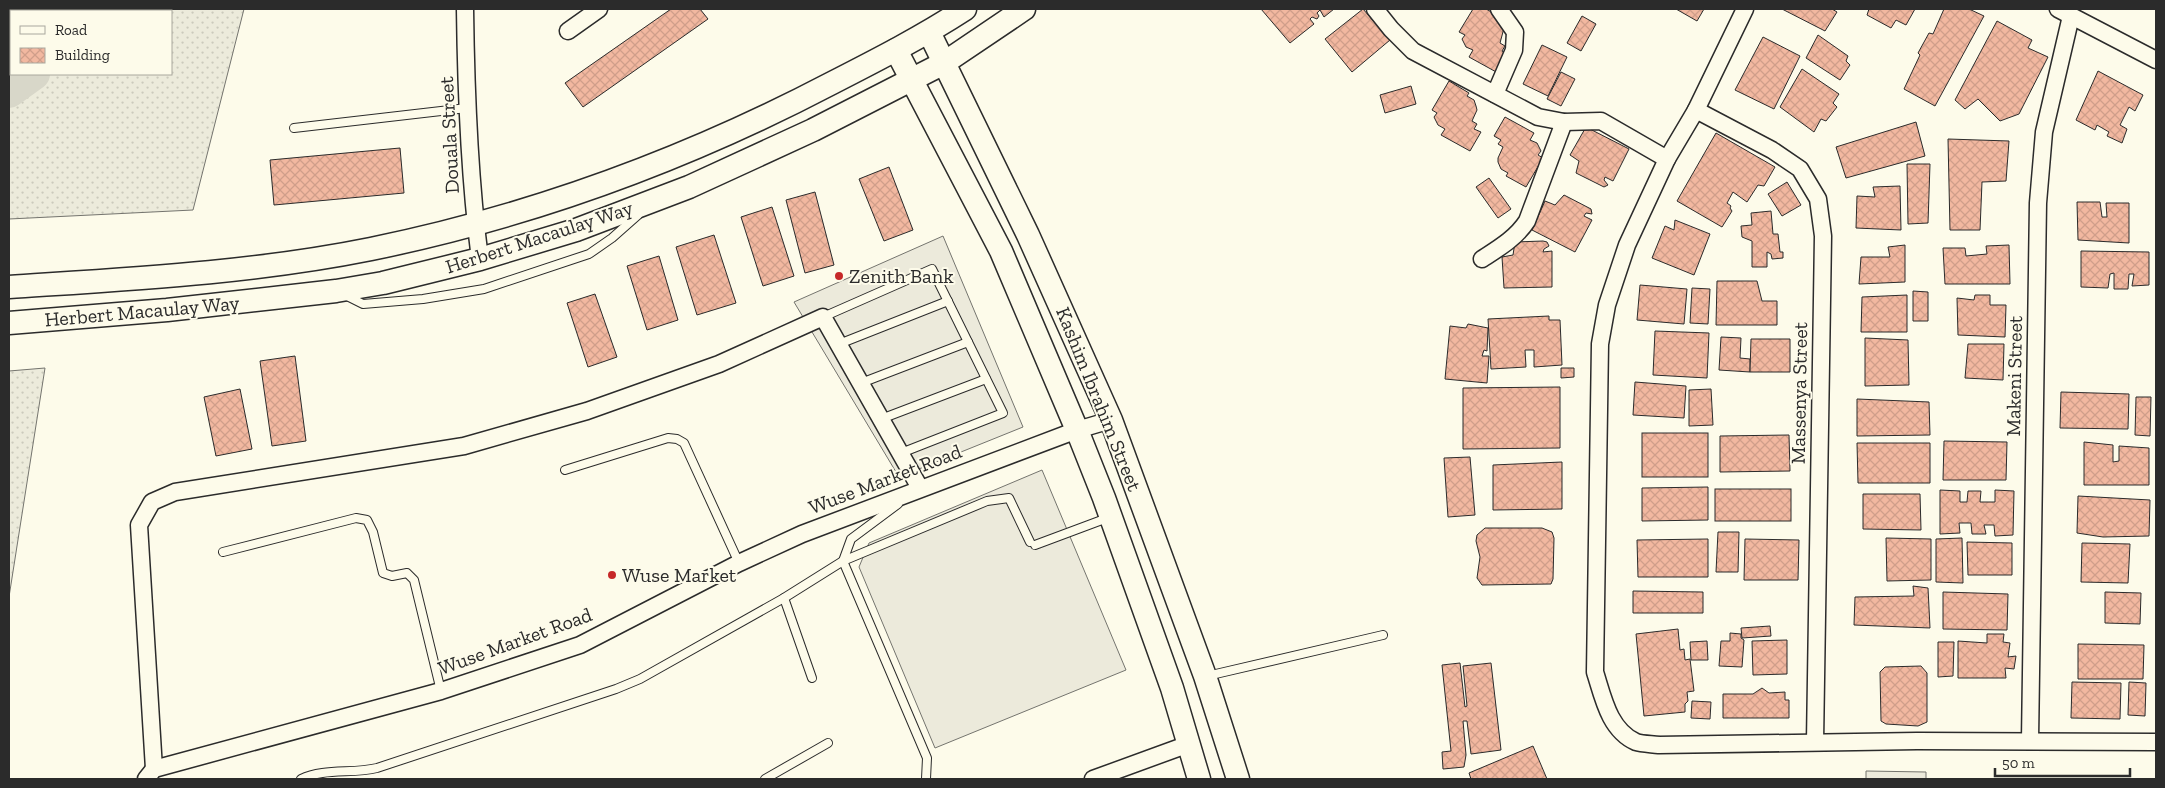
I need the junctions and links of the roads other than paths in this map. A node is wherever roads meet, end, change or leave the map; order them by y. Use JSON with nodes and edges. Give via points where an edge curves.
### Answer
{"nodes":[{"id":1,"x":465,"y":9,"type":"edge"},
{"id":2,"x":599,"y":9,"type":"edge"},
{"id":3,"x":965,"y":9,"type":"edge"},
{"id":4,"x":1024,"y":9,"type":"edge"},
{"id":5,"x":1375,"y":9,"type":"edge"},
{"id":6,"x":1499,"y":9,"type":"edge"},
{"id":7,"x":1745,"y":9,"type":"edge"},
{"id":8,"x":2064,"y":12,"type":"edge"},
{"id":9,"x":568,"y":31,"type":"dead end"},
{"id":10,"x":929,"y":32,"type":"junction"},
{"id":11,"x":896,"y":50,"type":"junction"},
{"id":12,"x":2156,"y":60,"type":"edge"},
{"id":13,"x":944,"y":63,"type":"junction"},
{"id":14,"x":912,"y":80,"type":"junction"},
{"id":15,"x":1495,"y":94,"type":"junction"},
{"id":16,"x":467,"y":108,"type":"junction"},
{"id":17,"x":1696,"y":110,"type":"junction"},
{"id":18,"x":1564,"y":122,"type":"junction"},
{"id":19,"x":294,"y":128,"type":"dead end"},
{"id":20,"x":1667,"y":159,"type":"junction"},
{"id":21,"x":656,"y":199,"type":"junction"},
{"id":22,"x":475,"y":225,"type":"junction"},
{"id":23,"x":480,"y":259,"type":"junction"},
{"id":24,"x":1482,"y":259,"type":"dead end"},
{"id":25,"x":9,"y":287,"type":"edge"},
{"id":26,"x":336,"y":291,"type":"junction"},
{"id":27,"x":948,"y":301,"type":"junction"},
{"id":28,"x":823,"y":317,"type":"junction"},
{"id":29,"x":9,"y":323,"type":"edge"},
{"id":30,"x":968,"y":342,"type":"junction"},
{"id":31,"x":839,"y":344,"type":"junction"},
{"id":32,"x":986,"y":380,"type":"junction"},
{"id":33,"x":861,"y":383,"type":"junction"},
{"id":34,"x":882,"y":419,"type":"junction"},
{"id":35,"x":1111,"y":420,"type":"junction"},
{"id":36,"x":1077,"y":430,"type":"junction"},
{"id":37,"x":901,"y":453,"type":"junction"},
{"id":38,"x":565,"y":470,"type":"dead end"},
{"id":39,"x":920,"y":488,"type":"junction"},
{"id":40,"x":1111,"y":517,"type":"junction"},
{"id":41,"x":223,"y":552,"type":"dead end"},
{"id":42,"x":843,"y":561,"type":"junction"},
{"id":43,"x":739,"y":563,"type":"junction"},
{"id":44,"x":784,"y":598,"type":"junction"},
{"id":45,"x":1383,"y":635,"type":"dead end"},
{"id":46,"x":1205,"y":676,"type":"junction"},
{"id":47,"x":812,"y":678,"type":"dead end"},
{"id":48,"x":442,"y":691,"type":"junction"},
{"id":49,"x":2030,"y":740,"type":"junction"},
{"id":50,"x":1816,"y":742,"type":"junction"},
{"id":51,"x":2156,"y":742,"type":"edge"},
{"id":52,"x":828,"y":743,"type":"dead end"},
{"id":53,"x":1189,"y":744,"type":"junction"},
{"id":54,"x":150,"y":774,"type":"edge"},
{"id":55,"x":301,"y":779,"type":"edge"},
{"id":56,"x":768,"y":779,"type":"edge"},
{"id":57,"x":926,"y":779,"type":"edge"},
{"id":58,"x":1093,"y":779,"type":"edge"},
{"id":59,"x":1199,"y":779,"type":"edge"},
{"id":60,"x":1238,"y":779,"type":"edge"}],
"edges":[{"from":1,"to":16,"type":"street","name":"Douala Street"},
{"from":2,"to":9,"type":"street"},
{"from":3,"to":10,"type":"main road","name":"Herbert Macaulay Way"},
{"from":4,"to":13,"type":"main road","name":"Herbert Macaulay Way"},
{"from":5,"to":15,"type":"street","via":[[1413,51]]},
{"from":6,"to":15,"type":"street","via":[[1515,32],[1514,50]]},
{"from":7,"to":17,"type":"street"},
{"from":8,"to":12,"type":"street"},
{"from":8,"to":49,"type":"street","name":"Makeni Street","via":[[2044,132],[2038,203]]},
{"from":10,"to":11,"type":"main road","name":"Herbert Macaulay Way"},
{"from":10,"to":13,"type":"main road","name":"Kashim Ibrahim Street"},
{"from":11,"to":14,"type":"main road","name":"Kashim Ibrahim Street"},
{"from":11,"to":22,"type":"main road","name":"Herbert Macaulay Way","via":[[782,109],[671,157],[566,198]]},
{"from":13,"to":14,"type":"main road","name":"Herbert Macaulay Way"},
{"from":13,"to":35,"type":"main road","name":"Kashim Ibrahim Street","via":[[1028,235]]},
{"from":14,"to":21,"type":"main road","name":"Herbert Macaulay Way","via":[[813,130]]},
{"from":14,"to":36,"type":"main road","name":"Kashim Ibrahim Street","via":[[1001,251]]},
{"from":15,"to":18,"type":"street","via":[[1538,117]]},
{"from":16,"to":19,"type":"lane"},
{"from":16,"to":22,"type":"street","name":"Douala Street"},
{"from":17,"to":20,"type":"street"},
{"from":17,"to":50,"type":"street","name":"Massenya Street","via":[[1772,150],[1800,169],[1818,199],[1823,236]]},
{"from":18,"to":20,"type":"street","via":[[1602,121]]},
{"from":18,"to":24,"type":"street","via":[[1520,232]]},
{"from":20,"to":50,"type":"street","via":[[1627,245],[1607,305],[1600,344],[1595,672],[1607,710],[1622,734],[1637,742],[1659,746]]},
{"from":21,"to":23,"type":"main road","name":"Herbert Macaulay Way","via":[[576,230]]},
{"from":21,"to":26,"type":"lane","via":[[589,254],[484,289],[363,304]]},
{"from":22,"to":23,"type":"street","name":"Douala Street"},
{"from":22,"to":25,"type":"main road","name":"Herbert Macaulay Way","via":[[370,249],[268,265]]},
{"from":23,"to":26,"type":"main road","name":"Herbert Macaulay Way"},
{"from":26,"to":29,"type":"main road","name":"Herbert Macaulay Way"},
{"from":27,"to":28,"type":"lane","via":[[932,269]]},
{"from":27,"to":30,"type":"lane"},
{"from":27,"to":31,"type":"lane"},
{"from":28,"to":31,"type":"street"},
{"from":28,"to":54,"type":"street","via":[[719,364],[587,412],[464,446],[175,492],[152,502],[139,525]]},
{"from":30,"to":32,"type":"lane"},
{"from":30,"to":33,"type":"lane"},
{"from":31,"to":33,"type":"street"},
{"from":32,"to":34,"type":"lane"},
{"from":32,"to":37,"type":"lane","via":[[1003,412]]},
{"from":33,"to":34,"type":"street"},
{"from":34,"to":37,"type":"street"},
{"from":35,"to":36,"type":"street","name":"Wuse Market Road"},
{"from":35,"to":46,"type":"main road","name":"Kashim Ibrahim Street"},
{"from":36,"to":39,"type":"street","name":"Wuse Market Road"},
{"from":36,"to":40,"type":"main road","name":"Kashim Ibrahim Street"},
{"from":37,"to":39,"type":"street"},
{"from":38,"to":43,"type":"lane","via":[[668,438],[677,439],[684,443]]},
{"from":39,"to":42,"type":"lane","via":[[851,538]]},
{"from":39,"to":43,"type":"street","name":"Wuse Market Road","via":[[802,534]]},
{"from":40,"to":42,"type":"lane","via":[[1032,544],[1009,498],[987,501]]},
{"from":40,"to":53,"type":"main road","name":"Kashim Ibrahim Street"},
{"from":41,"to":48,"type":"lane","via":[[356,518],[367,520],[383,572],[392,576],[407,573],[414,580]]},
{"from":42,"to":44,"type":"lane"},
{"from":42,"to":57,"type":"lane","via":[[927,758]]},
{"from":43,"to":48,"type":"street","name":"Wuse Market Road","via":[[580,645]]},
{"from":44,"to":47,"type":"lane"},
{"from":44,"to":55,"type":"lane","via":[[662,667],[616,689],[377,768],[324,773]]},
{"from":45,"to":46,"type":"lane"},
{"from":46,"to":60,"type":"main road","name":"Kashim Ibrahim Street"},
{"from":48,"to":54,"type":"street","name":"Wuse Market Road"},
{"from":49,"to":50,"type":"street"},
{"from":49,"to":51,"type":"street"},
{"from":52,"to":56,"type":"lane"},
{"from":53,"to":58,"type":"street"},
{"from":53,"to":59,"type":"main road","name":"Kashim Ibrahim Street"}]}
